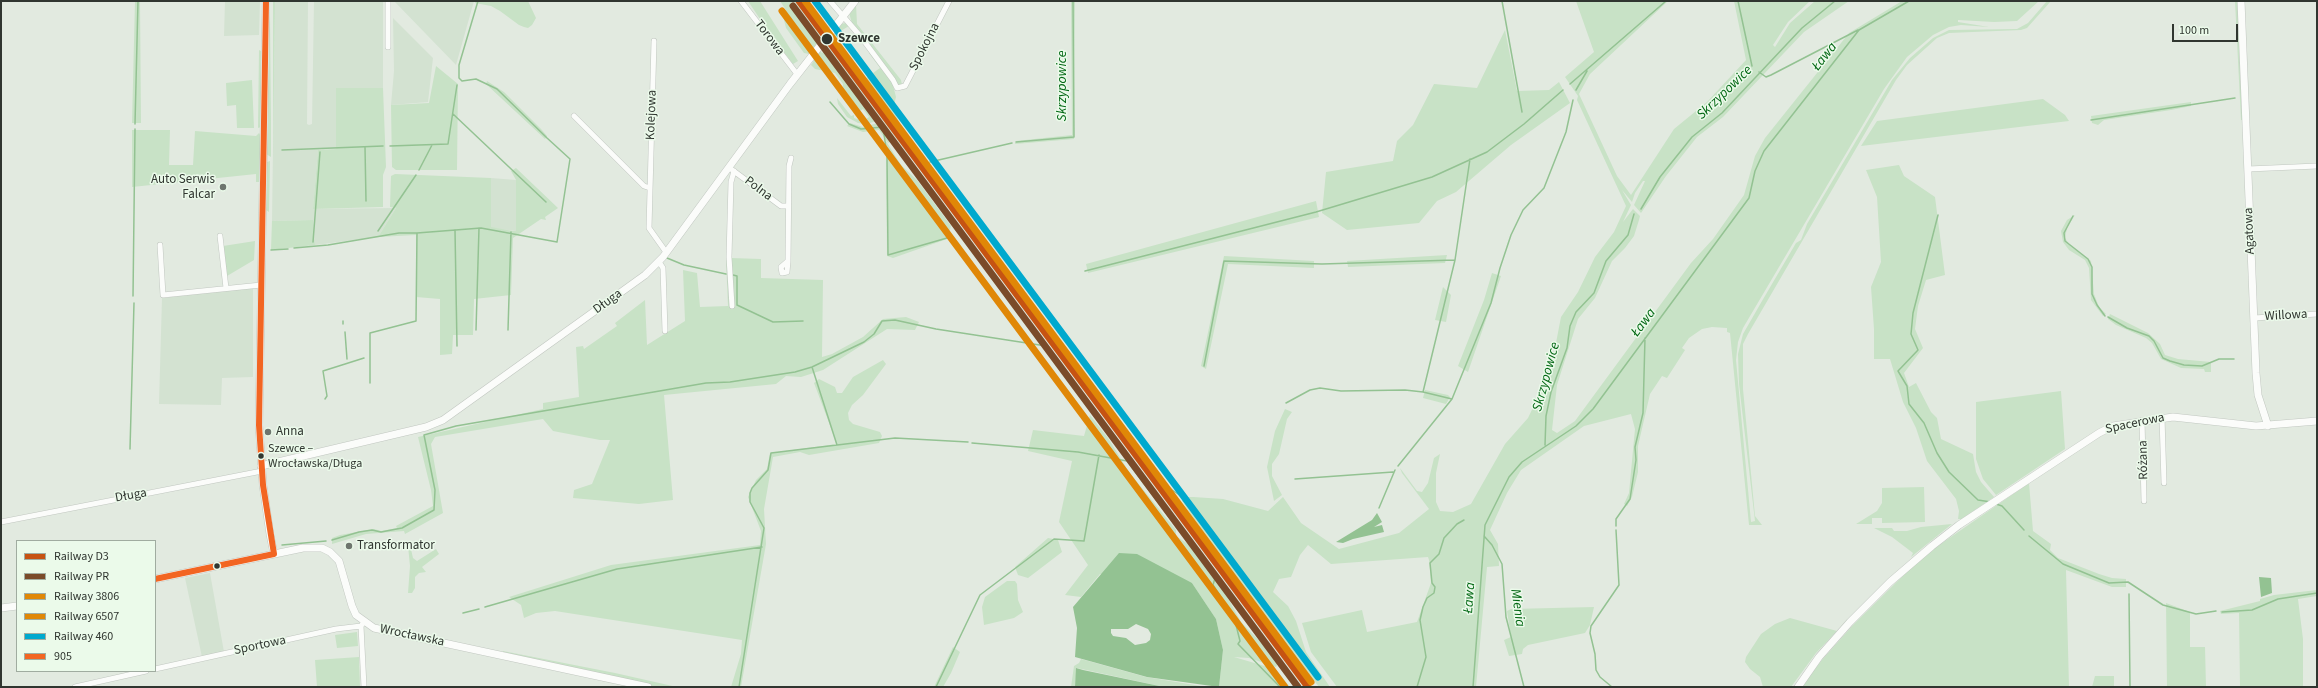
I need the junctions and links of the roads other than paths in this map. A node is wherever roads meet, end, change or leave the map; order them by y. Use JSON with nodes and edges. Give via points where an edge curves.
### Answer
{"nodes":[{"id":1,"x":266,"y":1,"type":"edge"},
{"id":2,"x":388,"y":1,"type":"edge"},
{"id":3,"x":741,"y":1,"type":"edge"},
{"id":4,"x":830,"y":1,"type":"edge"},
{"id":5,"x":855,"y":1,"type":"edge"},
{"id":6,"x":949,"y":1,"type":"edge"},
{"id":7,"x":2241,"y":1,"type":"edge"},
{"id":8,"x":844,"y":15,"type":"junction"},
{"id":9,"x":654,"y":41,"type":"dead end"},
{"id":10,"x":388,"y":46,"type":"dead end"},
{"id":11,"x":798,"y":74,"type":"junction"},
{"id":12,"x":574,"y":116,"type":"dead end"},
{"id":13,"x":791,"y":158,"type":"dead end"},
{"id":14,"x":2317,"y":166,"type":"edge"},
{"id":15,"x":731,"y":169,"type":"junction"},
{"id":16,"x":2248,"y":169,"type":"junction"},
{"id":17,"x":650,"y":188,"type":"junction"},
{"id":18,"x":788,"y":206,"type":"junction"},
{"id":19,"x":220,"y":236,"type":"dead end"},
{"id":20,"x":160,"y":245,"type":"dead end"},
{"id":21,"x":666,"y":252,"type":"junction"},
{"id":22,"x":788,"y":261,"type":"dead end"},
{"id":23,"x":659,"y":262,"type":"junction"},
{"id":24,"x":261,"y":285,"type":"junction"},
{"id":25,"x":226,"y":288,"type":"junction"},
{"id":26,"x":732,"y":306,"type":"dead end"},
{"id":27,"x":2317,"y":314,"type":"edge"},
{"id":28,"x":2254,"y":318,"type":"junction"},
{"id":29,"x":665,"y":331,"type":"dead end"},
{"id":30,"x":2162,"y":418,"type":"junction"},
{"id":31,"x":2142,"y":420,"type":"junction"},
{"id":32,"x":2317,"y":420,"type":"edge"},
{"id":33,"x":2268,"y":426,"type":"junction"},
{"id":34,"x":262,"y":468,"type":"junction"},
{"id":35,"x":2164,"y":483,"type":"dead end"},
{"id":36,"x":2144,"y":500,"type":"dead end"},
{"id":37,"x":1,"y":522,"type":"edge"},
{"id":38,"x":274,"y":554,"type":"junction"},
{"id":39,"x":156,"y":579,"type":"edge"},
{"id":40,"x":16,"y":606,"type":"edge"},
{"id":41,"x":1,"y":608,"type":"edge"},
{"id":42,"x":362,"y":624,"type":"junction"},
{"id":43,"x":156,"y":669,"type":"edge"},
{"id":44,"x":142,"y":672,"type":"edge"},
{"id":45,"x":75,"y":687,"type":"edge"},
{"id":46,"x":364,"y":687,"type":"edge"},
{"id":47,"x":648,"y":687,"type":"edge"},
{"id":48,"x":1798,"y":687,"type":"edge"}],
"edges":[{"from":1,"to":24,"type":"street"},
{"from":2,"to":10,"type":"street"},
{"from":3,"to":11,"type":"street","name":"Torowa"},
{"from":4,"to":8,"type":"street"},
{"from":5,"to":8,"type":"street","name":"Długa"},
{"from":6,"to":8,"type":"street","name":"Spokojna","via":[[905,86],[897,88]]},
{"from":7,"to":16,"type":"street","name":"Agatowa"},
{"from":8,"to":11,"type":"street","name":"Długa"},
{"from":9,"to":17,"type":"street","name":"Kolejowa"},
{"from":11,"to":15,"type":"street","name":"Długa"},
{"from":12,"to":17,"type":"street","via":[[644,186]]},
{"from":13,"to":18,"type":"street","name":"Polna"},
{"from":14,"to":16,"type":"street"},
{"from":15,"to":18,"type":"street","name":"Polna","via":[[781,206]]},
{"from":15,"to":21,"type":"street","name":"Długa"},
{"from":15,"to":26,"type":"street","via":[[729,257]]},
{"from":16,"to":28,"type":"street","name":"Agatowa"},
{"from":17,"to":21,"type":"street","name":"Kolejowa","via":[[649,228]]},
{"from":18,"to":22,"type":"street","name":"Polna"},
{"from":19,"to":25,"type":"street"},
{"from":20,"to":25,"type":"street","via":[[163,295]]},
{"from":21,"to":23,"type":"street","name":"Długa"},
{"from":23,"to":29,"type":"street","via":[[663,268]]},
{"from":23,"to":34,"type":"street","name":"Długa","via":[[646,275],[443,420],[426,427]]},
{"from":24,"to":25,"type":"street"},
{"from":24,"to":34,"type":"street","via":[[259,425]]},
{"from":27,"to":28,"type":"street","name":"Willowa"},
{"from":28,"to":33,"type":"street","name":"Agatowa","via":[[2258,390]]},
{"from":30,"to":31,"type":"street","name":"Spacerowa"},
{"from":30,"to":33,"type":"street","name":"Spacerowa","via":[[2173,416]]},
{"from":30,"to":35,"type":"street"},
{"from":31,"to":36,"type":"street","name":"Różana"},
{"from":31,"to":48,"type":"street","name":"Spacerowa","via":[[2113,426],[2099,433],[1989,505],[1932,546],[1890,582],[1839,634]]},
{"from":32,"to":33,"type":"street","name":"Spacerowa"},
{"from":34,"to":37,"type":"street","name":"Długa"},
{"from":34,"to":38,"type":"street"},
{"from":38,"to":39,"type":"street","name":"Wrocławska"},
{"from":38,"to":42,"type":"street","name":"Wrocławska","via":[[310,547],[330,552],[339,561],[354,610]]},
{"from":40,"to":41,"type":"street"},
{"from":42,"to":43,"type":"street","name":"Sportowa"},
{"from":42,"to":46,"type":"street"},
{"from":42,"to":47,"type":"street","name":"Wrocławska","via":[[389,632]]},
{"from":44,"to":45,"type":"street"}]}
